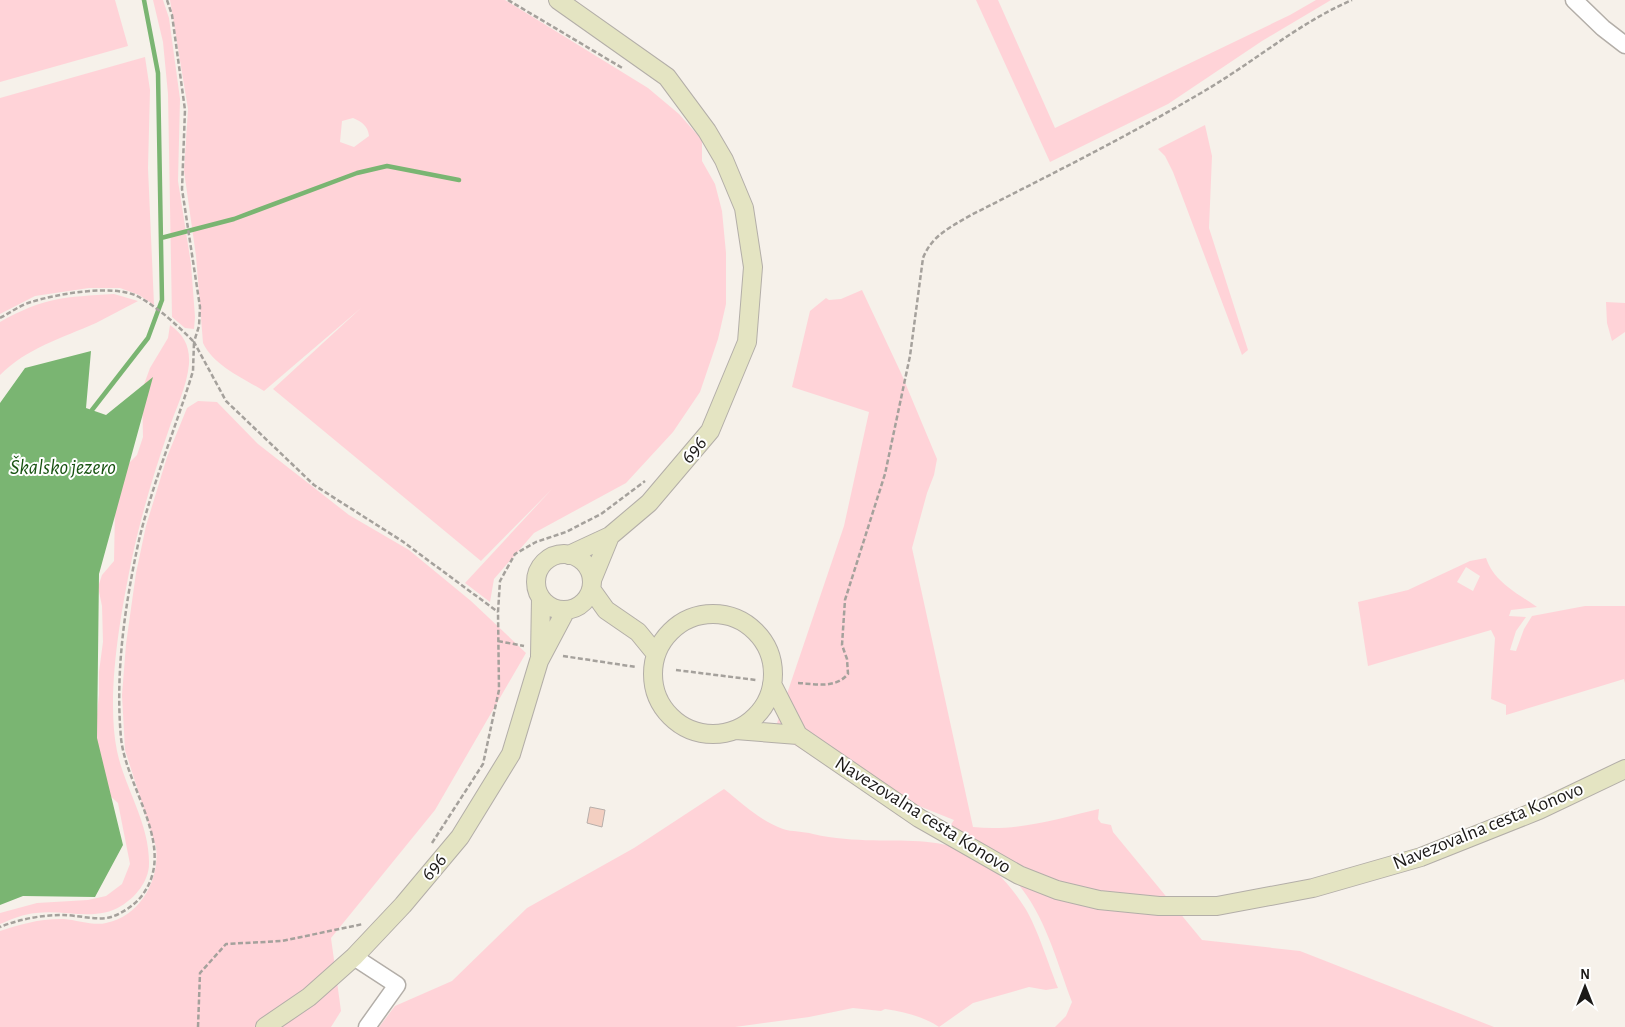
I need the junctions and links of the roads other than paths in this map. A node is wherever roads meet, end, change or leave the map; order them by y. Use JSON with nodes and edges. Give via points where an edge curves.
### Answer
{"nodes":[{"id":1,"x":558,"y":0,"type":"edge"},
{"id":2,"x":1574,"y":0,"type":"edge"},
{"id":3,"x":1625,"y":44,"type":"edge"},
{"id":4,"x":610,"y":536,"type":"junction"},
{"id":5,"x":570,"y":555,"type":"junction"},
{"id":6,"x":583,"y":596,"type":"junction"},
{"id":7,"x":541,"y":598,"type":"junction"},
{"id":8,"x":680,"y":623,"type":"junction"},
{"id":9,"x":638,"y":632,"type":"junction"},
{"id":10,"x":656,"y":654,"type":"junction"},
{"id":11,"x":540,"y":662,"type":"junction"},
{"id":12,"x":765,"y":682,"type":"junction"},
{"id":13,"x":736,"y":730,"type":"junction"},
{"id":14,"x":798,"y":735,"type":"junction"},
{"id":15,"x":1625,"y":769,"type":"edge"},
{"id":16,"x":354,"y":957,"type":"junction"},
{"id":17,"x":265,"y":1027,"type":"edge"},
{"id":18,"x":367,"y":1027,"type":"edge"}],
"edges":[{"from":1,"to":4,"type":"main road","name":"696","number":"696","via":[[667,77],[707,131],[724,160],[744,208],[753,267],[747,342],[710,431],[650,503]]},
{"from":2,"to":3,"type":"street"},
{"from":4,"to":5,"type":"main road","name":"696","number":"696"},
{"from":4,"to":6,"type":"main road","name":"696","number":"696"},
{"from":5,"to":6,"type":"main road","via":[[585,564]]},
{"from":5,"to":7,"type":"main road","name":"696","number":"696","via":[[551,557],[538,571],[536,590]]},
{"from":6,"to":7,"type":"main road","via":[[556,609]]},
{"from":6,"to":9,"type":"main road"},
{"from":6,"to":11,"type":"main road","name":"696","number":"696"},
{"from":7,"to":11,"type":"main road","name":"696","number":"696"},
{"from":8,"to":9,"type":"main road","name":"Navezovalna cesta Konovo"},
{"from":8,"to":10,"type":"main road","name":"Navezovalna cesta Konovo","via":[[665,636]]},
{"from":8,"to":12,"type":"main road","name":"Navezovalna cesta Konovo","via":[[698,615],[718,613],[737,618],[766,645],[773,664]]},
{"from":9,"to":10,"type":"main road"},
{"from":10,"to":13,"type":"main road","name":"Navezovalna cesta Konovo","via":[[652,673],[655,693],[664,710],[679,724],[697,732],[717,734]]},
{"from":11,"to":16,"type":"main road","name":"696","number":"696","via":[[512,754],[460,837]]},
{"from":12,"to":13,"type":"main road","name":"Navezovalna cesta Konovo","via":[[766,703],[753,719]]},
{"from":12,"to":14,"type":"main road","name":"Navezovalna cesta Konovo"},
{"from":13,"to":14,"type":"main road","name":"Navezovalna cesta Konovo"},
{"from":14,"to":15,"type":"main road","name":"Navezovalna cesta Konovo","via":[[919,818],[1019,875],[1057,890],[1099,900],[1159,906],[1217,906],[1313,888],[1421,857],[1539,810]]},
{"from":16,"to":17,"type":"main road","name":"696","number":"696","via":[[309,997]]},
{"from":16,"to":18,"type":"street","via":[[397,985]]}]}
